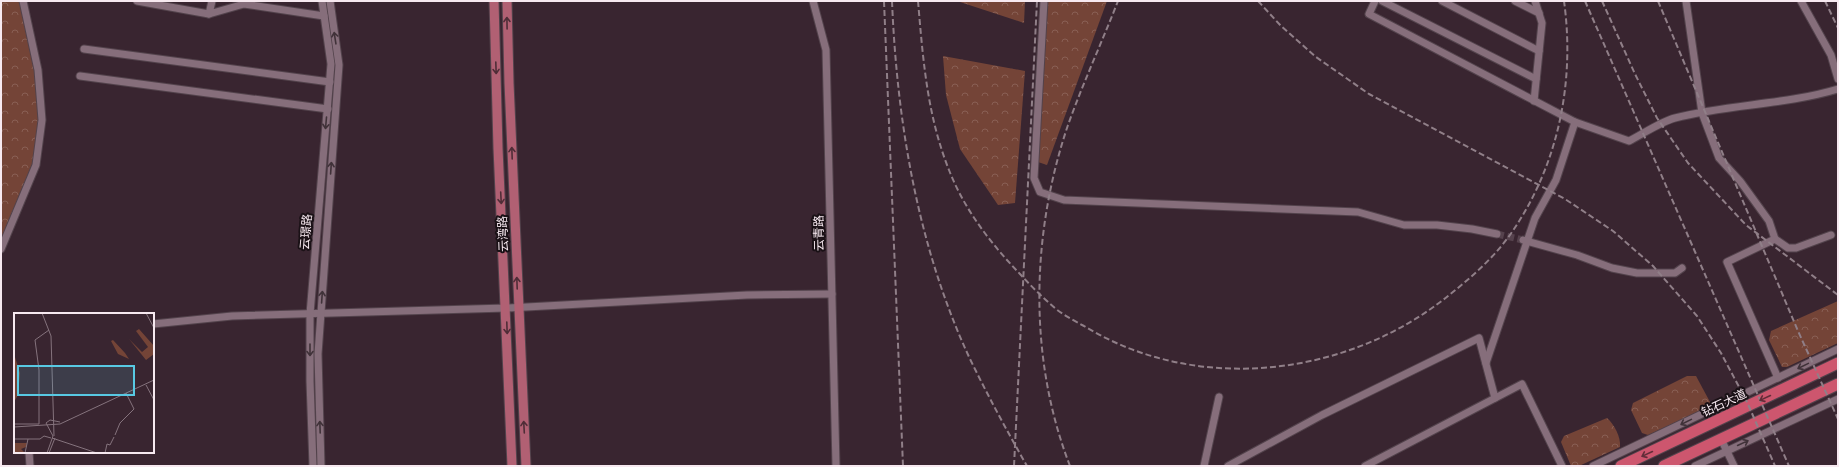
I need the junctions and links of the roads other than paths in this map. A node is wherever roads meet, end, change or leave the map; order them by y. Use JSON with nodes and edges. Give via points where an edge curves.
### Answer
{"nodes":[{"id":1,"x":23,"y":1,"type":"edge"},
{"id":2,"x":137,"y":1,"type":"edge"},
{"id":3,"x":212,"y":1,"type":"edge"},
{"id":4,"x":322,"y":1,"type":"edge"},
{"id":5,"x":330,"y":1,"type":"edge"},
{"id":6,"x":494,"y":1,"type":"edge"},
{"id":7,"x":507,"y":1,"type":"edge"},
{"id":8,"x":814,"y":1,"type":"edge"},
{"id":9,"x":1044,"y":1,"type":"edge"},
{"id":10,"x":1375,"y":1,"type":"edge"},
{"id":11,"x":1382,"y":1,"type":"edge"},
{"id":12,"x":1442,"y":1,"type":"edge"},
{"id":13,"x":1515,"y":1,"type":"edge"},
{"id":14,"x":1535,"y":1,"type":"edge"},
{"id":15,"x":1686,"y":1,"type":"edge"},
{"id":16,"x":1801,"y":1,"type":"edge"},
{"id":17,"x":1539,"y":13,"type":"junction"},
{"id":18,"x":209,"y":14,"type":"junction"},
{"id":19,"x":324,"y":16,"type":"junction"},
{"id":20,"x":84,"y":49,"type":"dead end"},
{"id":21,"x":1539,"y":51,"type":"junction"},
{"id":22,"x":80,"y":76,"type":"dead end"},
{"id":23,"x":1536,"y":79,"type":"junction"},
{"id":24,"x":1838,"y":79,"type":"edge"},
{"id":25,"x":330,"y":82,"type":"junction"},
{"id":26,"x":1838,"y":89,"type":"edge"},
{"id":27,"x":1534,"y":101,"type":"junction"},
{"id":28,"x":328,"y":109,"type":"junction"},
{"id":29,"x":1702,"y":113,"type":"junction"},
{"id":30,"x":1575,"y":122,"type":"junction"},
{"id":31,"x":1497,"y":234,"type":"tunnel mouth"},
{"id":32,"x":1831,"y":235,"type":"dead end"},
{"id":33,"x":1775,"y":239,"type":"junction"},
{"id":34,"x":1525,"y":240,"type":"junction"},
{"id":35,"x":1,"y":249,"type":"edge"},
{"id":36,"x":1682,"y":268,"type":"dead end"},
{"id":37,"x":832,"y":294,"type":"junction"},
{"id":38,"x":518,"y":307,"type":"junction"},
{"id":39,"x":506,"y":308,"type":"junction"},
{"id":40,"x":310,"y":314,"type":"junction"},
{"id":41,"x":320,"y":314,"type":"junction"},
{"id":42,"x":154,"y":324,"type":"edge"},
{"id":43,"x":1838,"y":349,"type":"edge"},
{"id":44,"x":1486,"y":363,"type":"junction"},
{"id":45,"x":1838,"y":363,"type":"edge"},
{"id":46,"x":1778,"y":378,"type":"junction"},
{"id":47,"x":1838,"y":384,"type":"edge"},
{"id":48,"x":1219,"y":397,"type":"dead end"},
{"id":49,"x":1495,"y":398,"type":"junction"},
{"id":50,"x":1838,"y":399,"type":"edge"},
{"id":51,"x":1721,"y":439,"type":"junction"},
{"id":52,"x":1727,"y":451,"type":"junction"},
{"id":53,"x":29,"y":453,"type":"edge"},
{"id":54,"x":30,"y":466,"type":"edge"},
{"id":55,"x":313,"y":466,"type":"edge"},
{"id":56,"x":322,"y":466,"type":"edge"},
{"id":57,"x":512,"y":466,"type":"edge"},
{"id":58,"x":526,"y":466,"type":"edge"},
{"id":59,"x":836,"y":466,"type":"edge"},
{"id":60,"x":1204,"y":466,"type":"edge"},
{"id":61,"x":1228,"y":466,"type":"edge"},
{"id":62,"x":1365,"y":466,"type":"edge"},
{"id":63,"x":1562,"y":466,"type":"edge"},
{"id":64,"x":1593,"y":466,"type":"edge"},
{"id":65,"x":1621,"y":466,"type":"edge"},
{"id":66,"x":1664,"y":466,"type":"edge"},
{"id":67,"x":1695,"y":466,"type":"edge"},
{"id":68,"x":1734,"y":466,"type":"edge"}],
"edges":[{"from":1,"to":35,"type":"street","via":[[38,70],[42,120],[36,165]]},
{"from":2,"to":18,"type":"street"},
{"from":3,"to":18,"type":"street"},
{"from":4,"to":19,"type":"street","name":"云璟路"},
{"from":41,"to":5,"type":"street","name":"云璟路","one_way":true,"via":[[340,65]]},
{"from":6,"to":39,"type":"main road","name":"云湾路","one_way":true},
{"from":38,"to":7,"type":"main road","name":"云湾路","one_way":true},
{"from":8,"to":37,"type":"street","name":"云青路","via":[[826,50]]},
{"from":9,"to":31,"type":"street","via":[[1034,178],[1040,192],[1064,200],[1358,212],[1404,225],[1436,224]]},
{"from":10,"to":27,"type":"street","via":[[1369,14]]},
{"from":11,"to":23,"type":"street"},
{"from":12,"to":21,"type":"street"},
{"from":13,"to":17,"type":"street"},
{"from":14,"to":17,"type":"street"},
{"from":15,"to":29,"type":"street"},
{"from":16,"to":24,"type":"street","via":[[1831,56]]},
{"from":17,"to":21,"type":"street","via":[[1542,23]]},
{"from":18,"to":19,"type":"street","via":[[244,4]]},
{"from":19,"to":25,"type":"street","name":"云璟路","via":[[331,64]]},
{"from":20,"to":25,"type":"street"},
{"from":21,"to":23,"type":"street"},
{"from":22,"to":28,"type":"street"},
{"from":23,"to":27,"type":"street"},
{"from":25,"to":28,"type":"street","name":"云璟路"},
{"from":26,"to":29,"type":"street","via":[[1814,96]]},
{"from":27,"to":30,"type":"street"},
{"from":28,"to":40,"type":"street","name":"云璟路","one_way":true},
{"from":29,"to":30,"type":"street","via":[[1674,119],[1629,141]]},
{"from":29,"to":33,"type":"street","via":[[1718,158],[1740,180],[1769,221]]},
{"from":30,"to":34,"type":"street","via":[[1556,180]]},
{"from":32,"to":33,"type":"street","via":[[1796,248],[1788,248]]},
{"from":33,"to":46,"type":"street","via":[[1727,262]]},
{"from":34,"to":36,"type":"street","via":[[1612,268],[1636,273],[1675,273]]},
{"from":34,"to":44,"type":"street"},
{"from":37,"to":38,"type":"street","via":[[747,295]]},
{"from":37,"to":59,"type":"street","name":"云青路"},
{"from":38,"to":39,"type":"street"},
{"from":58,"to":38,"type":"main road","name":"云湾路","one_way":true},
{"from":39,"to":41,"type":"street"},
{"from":39,"to":57,"type":"main road","name":"云湾路","one_way":true},
{"from":40,"to":41,"type":"street"},
{"from":40,"to":42,"type":"street","via":[[232,316]]},
{"from":40,"to":55,"type":"street","name":"云璟路","one_way":true},
{"from":56,"to":41,"type":"street","name":"云璟路","one_way":true,"via":[[318,354]]},
{"from":43,"to":46,"type":"street","one_way":true},
{"from":44,"to":49,"type":"street"},
{"from":44,"to":61,"type":"street","via":[[1479,338],[1322,415]]},
{"from":45,"to":65,"type":"highway","name":"钻石大道","one_way":true},
{"from":46,"to":64,"type":"street","one_way":true},
{"from":47,"to":51,"type":"highway"},
{"from":48,"to":60,"type":"street"},
{"from":49,"to":62,"type":"street"},
{"from":49,"to":63,"type":"street","via":[[1522,384]]},
{"from":52,"to":50,"type":"street","one_way":true},
{"from":51,"to":52,"type":"street"},
{"from":51,"to":66,"type":"highway"},
{"from":52,"to":67,"type":"street"},
{"from":52,"to":68,"type":"street"},
{"from":53,"to":54,"type":"street"}]}
